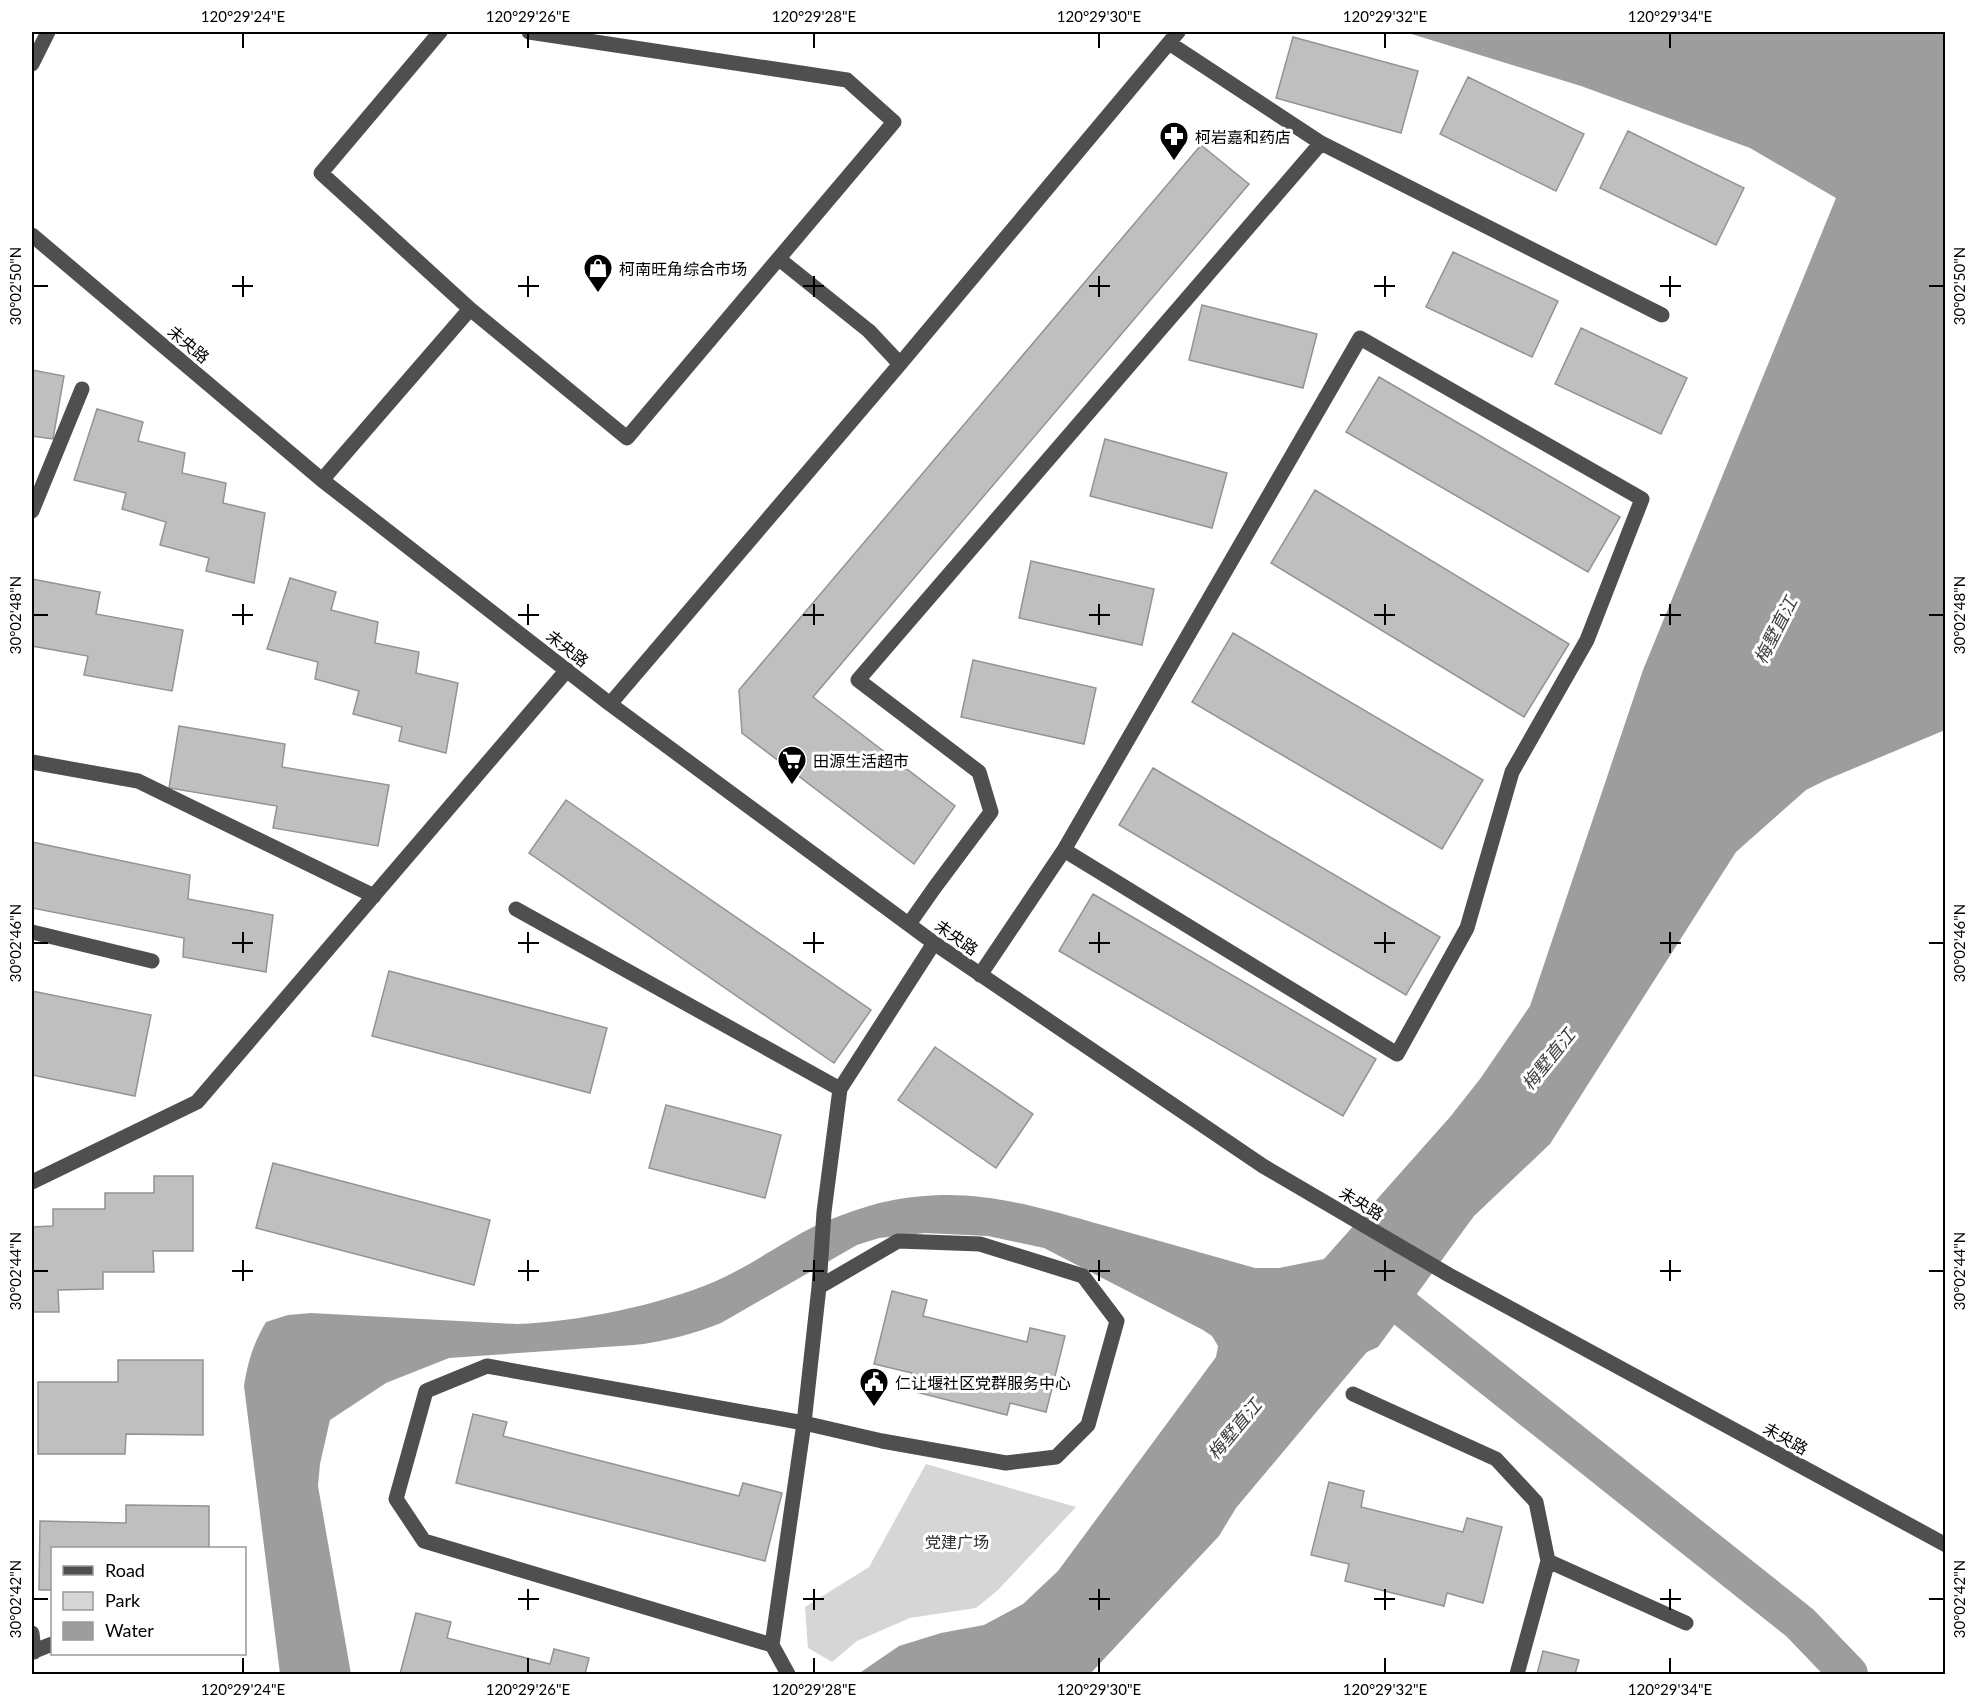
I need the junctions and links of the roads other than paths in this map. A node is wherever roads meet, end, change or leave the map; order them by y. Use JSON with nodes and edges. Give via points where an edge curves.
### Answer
{"nodes":[{"id":1,"x":48,"y":32,"type":"edge"},
{"id":2,"x":440,"y":32,"type":"edge"},
{"id":3,"x":529,"y":32,"type":"edge"},
{"id":4,"x":1174,"y":37,"type":"edge"},
{"id":5,"x":32,"y":64,"type":"edge"},
{"id":6,"x":1320,"y":143,"type":"junction"},
{"id":7,"x":32,"y":236,"type":"edge"},
{"id":8,"x":779,"y":259,"type":"junction"},
{"id":9,"x":470,"y":309,"type":"junction"},
{"id":10,"x":1662,"y":315,"type":"dead end"},
{"id":11,"x":900,"y":364,"type":"junction"},
{"id":12,"x":82,"y":389,"type":"dead end"},
{"id":13,"x":322,"y":480,"type":"junction"},
{"id":14,"x":32,"y":512,"type":"edge"},
{"id":15,"x":567,"y":670,"type":"junction"},
{"id":16,"x":610,"y":704,"type":"junction"},
{"id":17,"x":32,"y":762,"type":"edge"},
{"id":18,"x":1064,"y":850,"type":"junction"},
{"id":19,"x":374,"y":896,"type":"junction"},
{"id":20,"x":516,"y":909,"type":"dead end"},
{"id":21,"x":909,"y":924,"type":"junction"},
{"id":22,"x":32,"y":932,"type":"edge"},
{"id":23,"x":934,"y":943,"type":"junction"},
{"id":24,"x":152,"y":961,"type":"dead end"},
{"id":25,"x":980,"y":975,"type":"junction"},
{"id":26,"x":840,"y":1089,"type":"junction"},
{"id":27,"x":32,"y":1182,"type":"edge"},
{"id":28,"x":819,"y":1287,"type":"junction"},
{"id":29,"x":1353,"y":1394,"type":"dead end"},
{"id":30,"x":804,"y":1422,"type":"junction"},
{"id":31,"x":1946,"y":1545,"type":"edge"},
{"id":32,"x":1548,"y":1561,"type":"junction"},
{"id":33,"x":1686,"y":1623,"type":"dead end"},
{"id":34,"x":32,"y":1633,"type":"edge"},
{"id":35,"x":51,"y":1644,"type":"edge"},
{"id":36,"x":772,"y":1645,"type":"junction"},
{"id":37,"x":33,"y":1652,"type":"edge"},
{"id":38,"x":788,"y":1674,"type":"edge"},
{"id":39,"x":1517,"y":1674,"type":"edge"}],
"edges":[{"from":1,"to":5,"type":"street"},
{"from":2,"to":9,"type":"street","via":[[321,173]]},
{"from":3,"to":8,"type":"street","via":[[847,80],[894,122]]},
{"from":4,"to":6,"type":"street"},
{"from":4,"to":11,"type":"street"},
{"from":6,"to":10,"type":"street"},
{"from":6,"to":21,"type":"street","via":[[858,680],[979,772],[991,812]]},
{"from":7,"to":13,"type":"street","name":"未央路"},
{"from":8,"to":9,"type":"street","via":[[627,438]]},
{"from":8,"to":11,"type":"street","via":[[869,331]]},
{"from":9,"to":13,"type":"street"},
{"from":11,"to":16,"type":"street"},
{"from":12,"to":14,"type":"street"},
{"from":13,"to":15,"type":"street","name":"未央路"},
{"from":15,"to":16,"type":"street","name":"未央路"},
{"from":15,"to":19,"type":"street"},
{"from":16,"to":21,"type":"street","name":"未央路"},
{"from":17,"to":19,"type":"street","via":[[138,781]]},
{"from":18,"to":18,"type":"street","via":[[1360,338],[1642,499],[1587,640],[1512,772],[1467,928],[1397,1054]]},
{"from":18,"to":25,"type":"street"},
{"from":19,"to":27,"type":"street","via":[[197,1102]]},
{"from":20,"to":26,"type":"street"},
{"from":21,"to":23,"type":"street","name":"未央路"},
{"from":22,"to":24,"type":"street"},
{"from":23,"to":25,"type":"street","name":"未央路"},
{"from":23,"to":26,"type":"street"},
{"from":25,"to":31,"type":"street","name":"未央路","via":[[1263,1166],[1449,1275]]},
{"from":26,"to":28,"type":"street"},
{"from":28,"to":30,"type":"street"},
{"from":28,"to":30,"type":"street","via":[[898,1240],[980,1244],[1083,1276],[1118,1322],[1088,1425],[1056,1457],[1006,1463],[882,1441]]},
{"from":29,"to":32,"type":"street","via":[[1496,1459],[1536,1502]]},
{"from":30,"to":36,"type":"street"},
{"from":30,"to":36,"type":"street","via":[[487,1366],[426,1391],[396,1499],[424,1541]]},
{"from":32,"to":33,"type":"street"},
{"from":32,"to":39,"type":"street"},
{"from":34,"to":37,"type":"street"},
{"from":35,"to":37,"type":"street"},
{"from":36,"to":38,"type":"street"}]}
